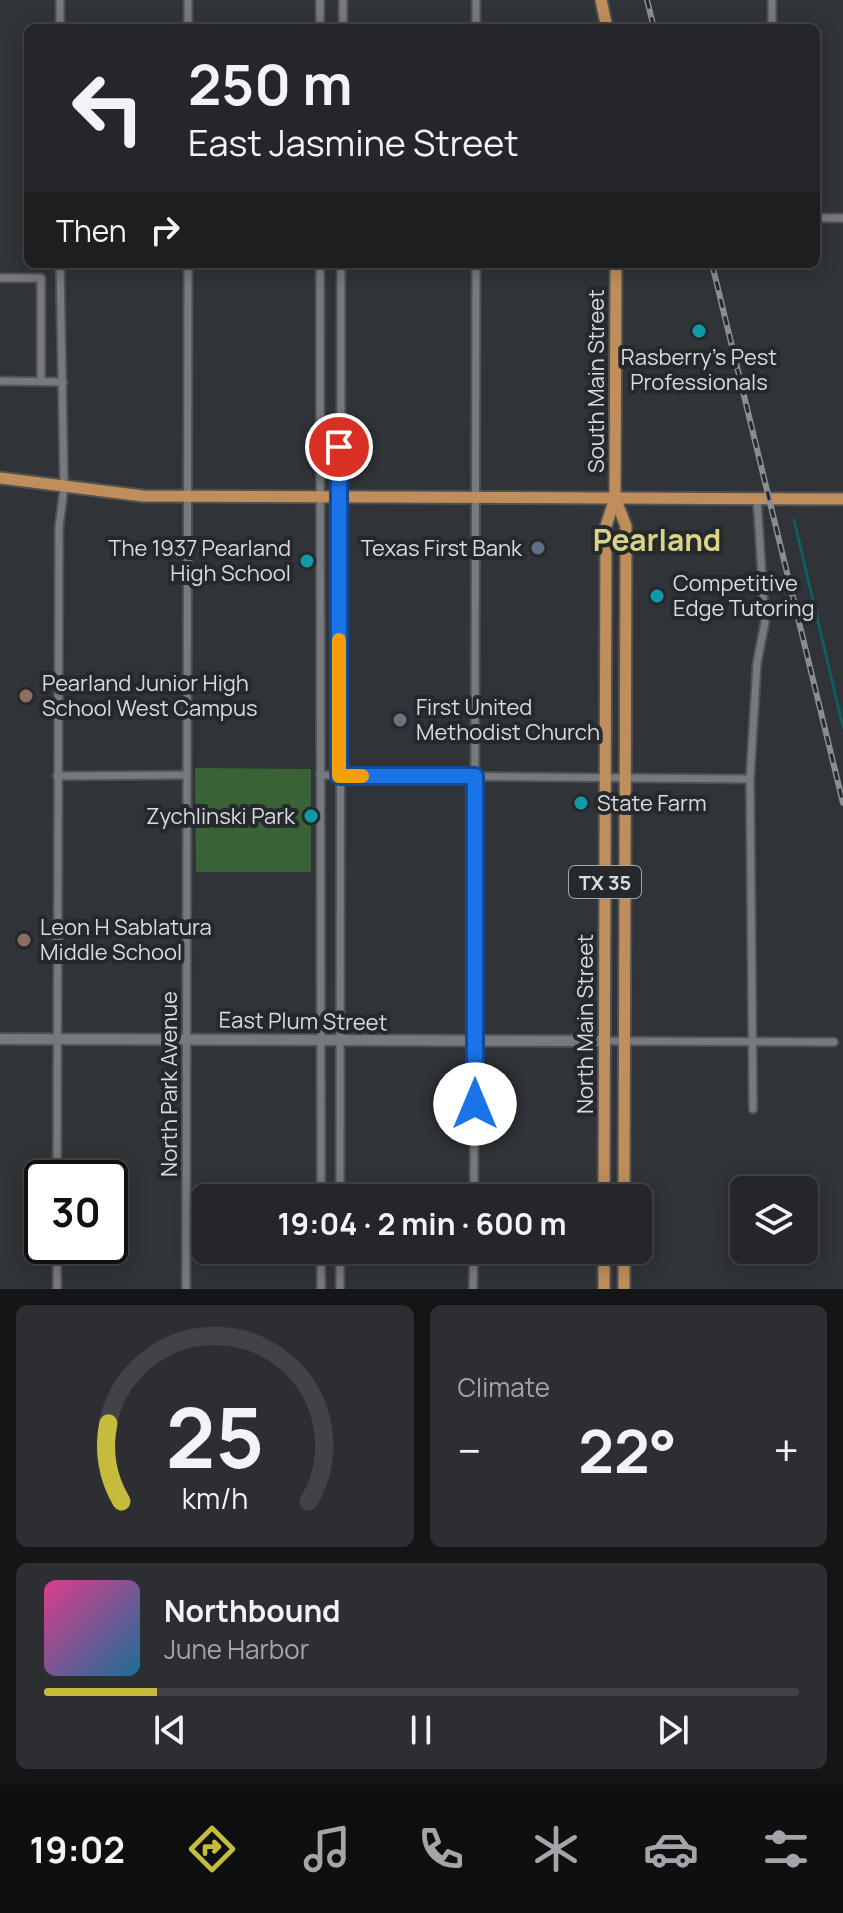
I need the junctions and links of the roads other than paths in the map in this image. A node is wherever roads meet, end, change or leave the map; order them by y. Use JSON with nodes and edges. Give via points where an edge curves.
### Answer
{"nodes":[{"id":1,"x":60,"y":0,"type":"edge"},
{"id":2,"x":188,"y":0,"type":"edge"},
{"id":3,"x":320,"y":0,"type":"edge"},
{"id":4,"x":343,"y":0,"type":"edge"},
{"id":5,"x":476,"y":0,"type":"edge"},
{"id":6,"x":601,"y":0,"type":"edge"},
{"id":7,"x":772,"y":0,"type":"edge"},
{"id":8,"x":60,"y":24,"type":"edge"},
{"id":9,"x":188,"y":24,"type":"edge"},
{"id":10,"x":320,"y":24,"type":"edge"},
{"id":11,"x":343,"y":24,"type":"edge"},
{"id":12,"x":476,"y":24,"type":"edge"},
{"id":13,"x":606,"y":24,"type":"edge"},
{"id":14,"x":772,"y":24,"type":"edge"},
{"id":15,"x":820,"y":218,"type":"edge"},
{"id":16,"x":843,"y":218,"type":"edge"},
{"id":17,"x":60,"y":268,"type":"edge"},
{"id":18,"x":188,"y":268,"type":"edge"},
{"id":19,"x":320,"y":268,"type":"edge"},
{"id":20,"x":341,"y":268,"type":"edge"},
{"id":21,"x":476,"y":268,"type":"edge"},
{"id":22,"x":616,"y":268,"type":"edge"},
{"id":23,"x":0,"y":278,"type":"edge"},
{"id":24,"x":0,"y":381,"type":"edge"},
{"id":25,"x":41,"y":381,"type":"junction"},
{"id":26,"x":63,"y":382,"type":"junction"},
{"id":27,"x":0,"y":478,"type":"edge"},
{"id":28,"x":64,"y":488,"type":"junction"},
{"id":29,"x":187,"y":496,"type":"junction"},
{"id":30,"x":320,"y":496,"type":"junction"},
{"id":31,"x":339,"y":496,"type":"junction"},
{"id":32,"x":476,"y":496,"type":"junction"},
{"id":33,"x":615,"y":498,"type":"junction"},
{"id":34,"x":757,"y":499,"type":"junction"},
{"id":35,"x":843,"y":499,"type":"edge"},
{"id":36,"x":187,"y":775,"type":"junction"},
{"id":37,"x":320,"y":775,"type":"junction"},
{"id":38,"x":57,"y":776,"type":"junction"},
{"id":39,"x":339,"y":776,"type":"junction"},
{"id":40,"x":475,"y":776,"type":"junction"},
{"id":41,"x":606,"y":777,"type":"junction"},
{"id":42,"x":625,"y":777,"type":"junction"},
{"id":43,"x":750,"y":779,"type":"junction"},
{"id":44,"x":0,"y":1039,"type":"edge"},
{"id":45,"x":56,"y":1039,"type":"junction"},
{"id":46,"x":188,"y":1040,"type":"junction"},
{"id":47,"x":320,"y":1041,"type":"junction"},
{"id":48,"x":605,"y":1041,"type":"junction"},
{"id":49,"x":625,"y":1041,"type":"junction"},
{"id":50,"x":340,"y":1042,"type":"junction"},
{"id":51,"x":475,"y":1042,"type":"junction"},
{"id":52,"x":834,"y":1042,"type":"dead end"},
{"id":53,"x":755,"y":1043,"type":"junction"},
{"id":54,"x":753,"y":1109,"type":"dead end"},
{"id":55,"x":57,"y":1160,"type":"edge"},
{"id":56,"x":321,"y":1184,"type":"edge"},
{"id":57,"x":340,"y":1184,"type":"edge"},
{"id":58,"x":474,"y":1184,"type":"edge"},
{"id":59,"x":604,"y":1184,"type":"edge"},
{"id":60,"x":624,"y":1184,"type":"edge"},
{"id":61,"x":57,"y":1264,"type":"edge"},
{"id":62,"x":321,"y":1264,"type":"edge"},
{"id":63,"x":340,"y":1264,"type":"edge"},
{"id":64,"x":474,"y":1264,"type":"edge"},
{"id":65,"x":604,"y":1264,"type":"edge"},
{"id":66,"x":624,"y":1264,"type":"edge"},
{"id":67,"x":57,"y":1289,"type":"edge"},
{"id":68,"x":186,"y":1289,"type":"edge"},
{"id":69,"x":321,"y":1289,"type":"edge"},
{"id":70,"x":340,"y":1289,"type":"edge"},
{"id":71,"x":473,"y":1289,"type":"edge"},
{"id":72,"x":604,"y":1289,"type":"edge"},
{"id":73,"x":624,"y":1289,"type":"edge"}],
"edges":[{"from":1,"to":8,"type":"street"},
{"from":2,"to":9,"type":"street"},
{"from":3,"to":10,"type":"street"},
{"from":4,"to":11,"type":"street"},
{"from":5,"to":12,"type":"street"},
{"from":6,"to":13,"type":"main road"},
{"from":7,"to":14,"type":"street"},
{"from":15,"to":16,"type":"street"},
{"from":17,"to":26,"type":"street"},
{"from":18,"to":29,"type":"street","name":"North Park Avenue"},
{"from":19,"to":30,"type":"street"},
{"from":20,"to":31,"type":"street"},
{"from":21,"to":32,"type":"street"},
{"from":22,"to":33,"type":"main road","name":"South Main Street","number":"TX 35"},
{"from":23,"to":25,"type":"street","via":[[41,278]]},
{"from":24,"to":25,"type":"street"},
{"from":25,"to":26,"type":"street"},
{"from":26,"to":28,"type":"street"},
{"from":27,"to":28,"type":"main road"},
{"from":28,"to":29,"type":"main road"},
{"from":28,"to":38,"type":"street","via":[[59,527]]},
{"from":29,"to":30,"type":"main road"},
{"from":29,"to":36,"type":"street","name":"North Park Avenue"},
{"from":30,"to":31,"type":"main road"},
{"from":30,"to":37,"type":"street"},
{"from":31,"to":32,"type":"main road"},
{"from":31,"to":39,"type":"street"},
{"from":32,"to":33,"type":"main road"},
{"from":32,"to":40,"type":"street"},
{"from":33,"to":34,"type":"main road"},
{"from":33,"to":41,"type":"main road","name":"North Main Street","number":"TX 35","via":[[606,526]]},
{"from":33,"to":42,"type":"main road","name":"North Main Street","number":"TX 35","via":[[626,526]]},
{"from":34,"to":35,"type":"main road"},
{"from":34,"to":43,"type":"street","via":[[765,622],[757,663]]},
{"from":36,"to":38,"type":"street"},
{"from":36,"to":46,"type":"street","name":"North Park Avenue"},
{"from":37,"to":39,"type":"street"},
{"from":37,"to":47,"type":"street"},
{"from":38,"to":45,"type":"street"},
{"from":39,"to":40,"type":"street"},
{"from":39,"to":50,"type":"street"},
{"from":40,"to":41,"type":"street"},
{"from":40,"to":51,"type":"street"},
{"from":41,"to":42,"type":"street"},
{"from":41,"to":48,"type":"main road","name":"North Main Street","number":"TX 35"},
{"from":42,"to":43,"type":"street"},
{"from":42,"to":49,"type":"main road","name":"North Main Street","number":"TX 35"},
{"from":43,"to":53,"type":"street"},
{"from":44,"to":45,"type":"street","name":"East Plum Street"},
{"from":45,"to":46,"type":"street","name":"East Plum Street"},
{"from":45,"to":55,"type":"street"},
{"from":46,"to":47,"type":"street","name":"East Plum Street"},
{"from":46,"to":68,"type":"street","name":"North Park Avenue"},
{"from":47,"to":50,"type":"street","name":"East Plum Street"},
{"from":47,"to":56,"type":"street"},
{"from":48,"to":49,"type":"street"},
{"from":48,"to":51,"type":"street","name":"East Plum Street"},
{"from":48,"to":59,"type":"main road","name":"North Main Street","number":"TX 35"},
{"from":49,"to":53,"type":"street"},
{"from":49,"to":60,"type":"main road","name":"North Main Street","number":"TX 35"},
{"from":50,"to":51,"type":"street","name":"East Plum Street"},
{"from":50,"to":57,"type":"street"},
{"from":51,"to":58,"type":"street"},
{"from":52,"to":53,"type":"street"},
{"from":53,"to":54,"type":"street"},
{"from":61,"to":67,"type":"street"},
{"from":62,"to":69,"type":"street"},
{"from":63,"to":70,"type":"street"},
{"from":64,"to":71,"type":"street"},
{"from":65,"to":72,"type":"main road"},
{"from":66,"to":73,"type":"main road"}]}
